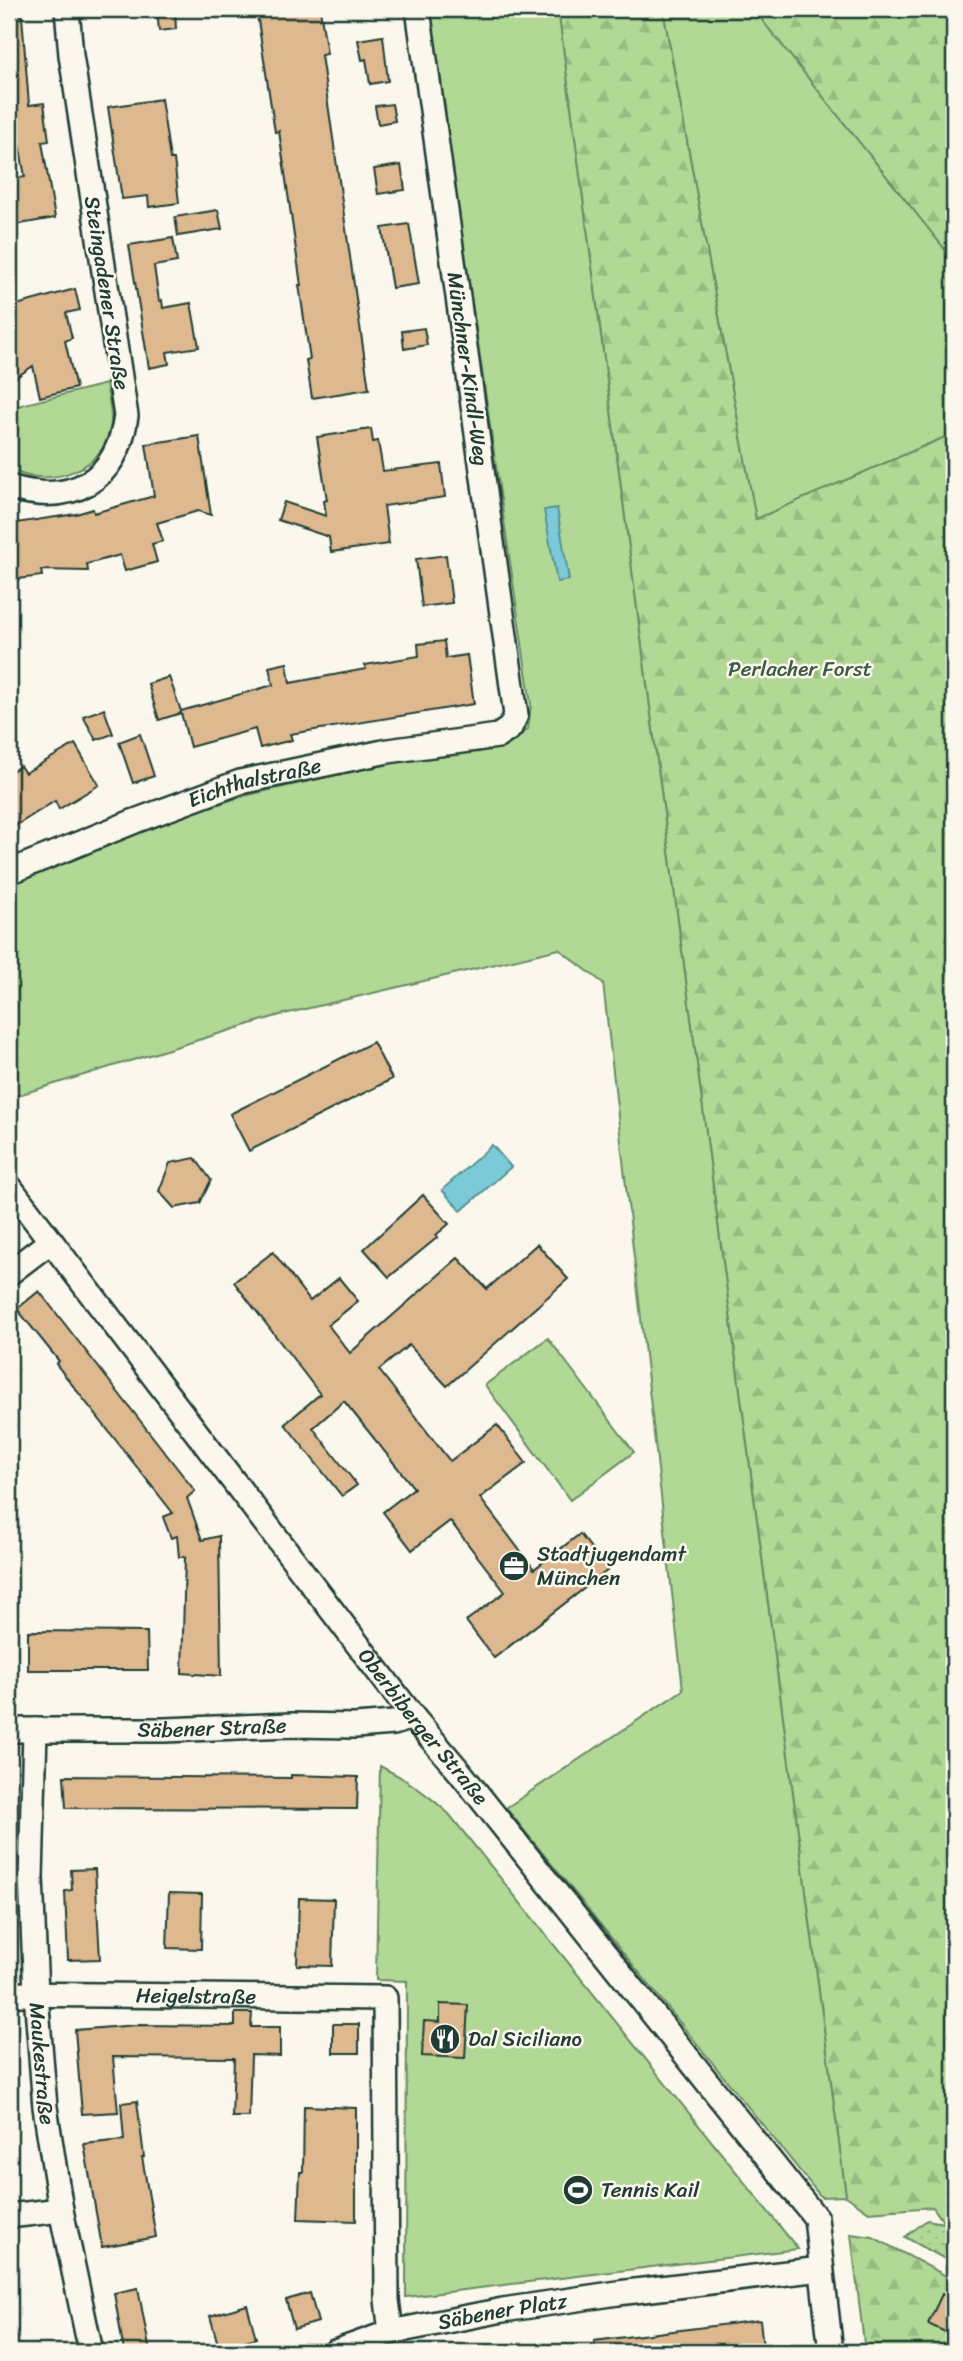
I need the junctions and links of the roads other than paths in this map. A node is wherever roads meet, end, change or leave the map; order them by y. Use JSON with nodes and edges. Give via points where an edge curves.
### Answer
{"nodes":[{"id":1,"x":67,"y":9,"type":"edge"},
{"id":2,"x":418,"y":9,"type":"edge"},
{"id":3,"x":9,"y":486,"type":"edge"},
{"id":4,"x":510,"y":728,"type":"joint"},
{"id":5,"x":9,"y":873,"type":"edge"},
{"id":6,"x":9,"y":1186,"type":"edge"},
{"id":7,"x":51,"y":1241,"type":"junction"},
{"id":8,"x":9,"y":1273,"type":"edge"},
{"id":9,"x":413,"y":1717,"type":"junction"},
{"id":10,"x":9,"y":1730,"type":"edge"},
{"id":11,"x":35,"y":1730,"type":"junction"},
{"id":12,"x":9,"y":1994,"type":"edge"},
{"id":13,"x":36,"y":1994,"type":"junction"},
{"id":14,"x":61,"y":2210,"type":"junction"},
{"id":15,"x":9,"y":2216,"type":"edge"},
{"id":16,"x":821,"y":2269,"type":"junction"},
{"id":17,"x":391,"y":2332,"type":"junction"},
{"id":18,"x":90,"y":2352,"type":"edge"},
{"id":19,"x":335,"y":2352,"type":"edge"},
{"id":20,"x":831,"y":2352,"type":"edge"}],
"edges":[{"from":1,"to":3,"type":"street","name":"Steingadener Straße","via":[[126,416],[123,440],[114,458],[81,488],[31,494]]},
{"from":2,"to":4,"type":"street","name":"Münchner-Kindl-Weg","via":[[516,715]]},
{"from":4,"to":5,"type":"street","name":"Eichthalstraße","via":[[498,736],[388,751],[240,782]]},
{"from":6,"to":7,"type":"street","name":"Oberbiberger Straße"},
{"from":7,"to":8,"type":"street"},
{"from":7,"to":9,"type":"street","name":"Oberbiberger Straße"},
{"from":9,"to":11,"type":"street","name":"Säbener Straße","via":[[355,1726]]},
{"from":9,"to":16,"type":"street","name":"Oberbiberger Straße","via":[[816,2218]]},
{"from":10,"to":11,"type":"street","name":"Säbener Straße"},
{"from":11,"to":13,"type":"street","name":"Maukestraße","via":[[31,1877]]},
{"from":12,"to":13,"type":"street","name":"Heigelstraße"},
{"from":13,"to":14,"type":"street","name":"Maukestraße"},
{"from":13,"to":17,"type":"street","name":"Heigelstraße","via":[[385,1998]]},
{"from":14,"to":15,"type":"street"},
{"from":14,"to":18,"type":"street","name":"Maukestraße"},
{"from":16,"to":17,"type":"street","name":"Säbener Platz","via":[[618,2293]]},
{"from":16,"to":20,"type":"street","name":"Oberbiberger Straße"},
{"from":17,"to":19,"type":"street","name":"Säbener Platz"}]}
